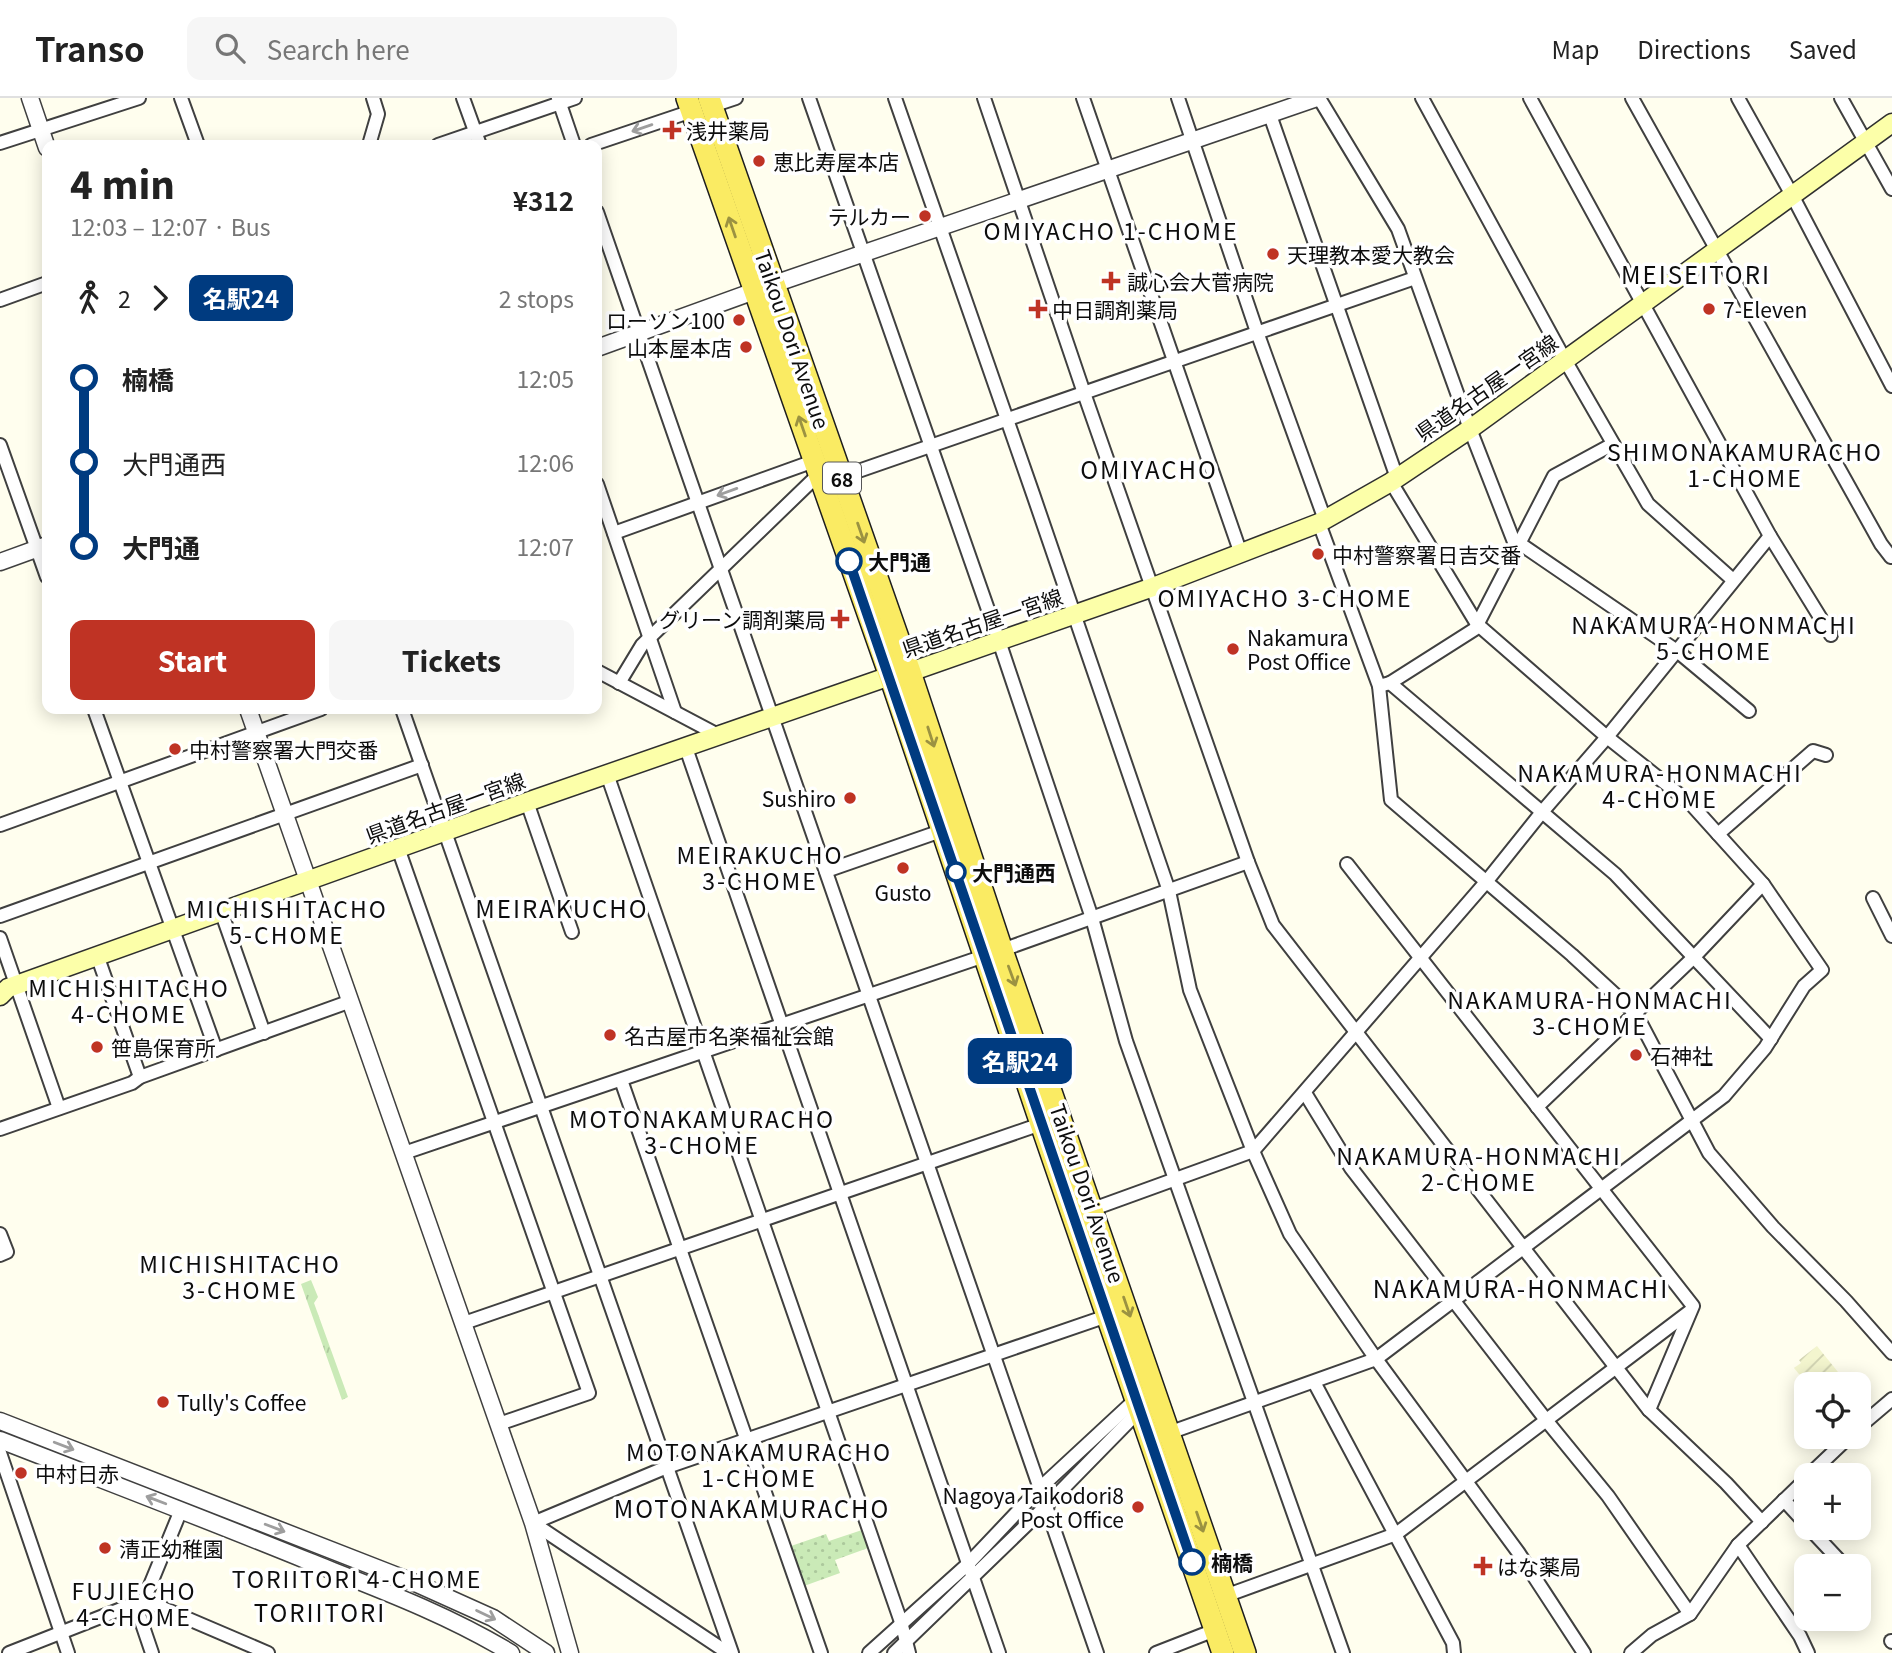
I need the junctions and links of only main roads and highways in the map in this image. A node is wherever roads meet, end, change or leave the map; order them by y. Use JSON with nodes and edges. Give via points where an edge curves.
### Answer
{"nodes":[{"id":1,"x":700,"y":103,"type":"edge"},
{"id":2,"x":1892,"y":123,"type":"edge"},
{"id":3,"x":764,"y":288,"type":"junction"},
{"id":4,"x":900,"y":674,"type":"junction"},
{"id":5,"x":994,"y":952,"type":"junction"},
{"id":6,"x":0,"y":996,"type":"edge"},
{"id":7,"x":1160,"y":1436,"type":"junction"},
{"id":8,"x":1223,"y":1653,"type":"edge"},
{"id":9,"x":1245,"y":1653,"type":"edge"}],
"edges":[{"from":1,"to":3,"type":"main road","name":"Taikou Dori Avenue","number":"68"},
{"from":2,"to":4,"type":"main road","name":"県道名古屋一宮線","via":[[1470,429],[1322,522],[1153,587]]},
{"from":3,"to":4,"type":"main road","name":"Taikou Dori Avenue","number":"68","one_way":true,"via":[[841,477]]},
{"from":4,"to":3,"type":"main road","name":"Taikou Dori Avenue","number":"68","one_way":true,"via":[[816,467]]},
{"from":4,"to":5,"type":"main road","name":"Taikou Dori Avenue","number":"68","one_way":true},
{"from":4,"to":5,"type":"main road","name":"Taikou Dori Avenue","number":"68","via":[[941,831]]},
{"from":4,"to":6,"type":"main road","name":"県道名古屋一宮線","via":[[308,879],[8,988]]},
{"from":5,"to":7,"type":"main road","name":"Taikou Dori Avenue","number":"68","one_way":true,"via":[[1093,1209]]},
{"from":5,"to":7,"type":"main road","name":"Taikou Dori Avenue","number":"68","via":[[1041,1124],[1138,1405]]},
{"from":7,"to":8,"type":"main road","name":"Taikou Dori Avenue","number":"68"},
{"from":7,"to":9,"type":"main road","name":"Taikou Dori Avenue","number":"68","one_way":true}]}
